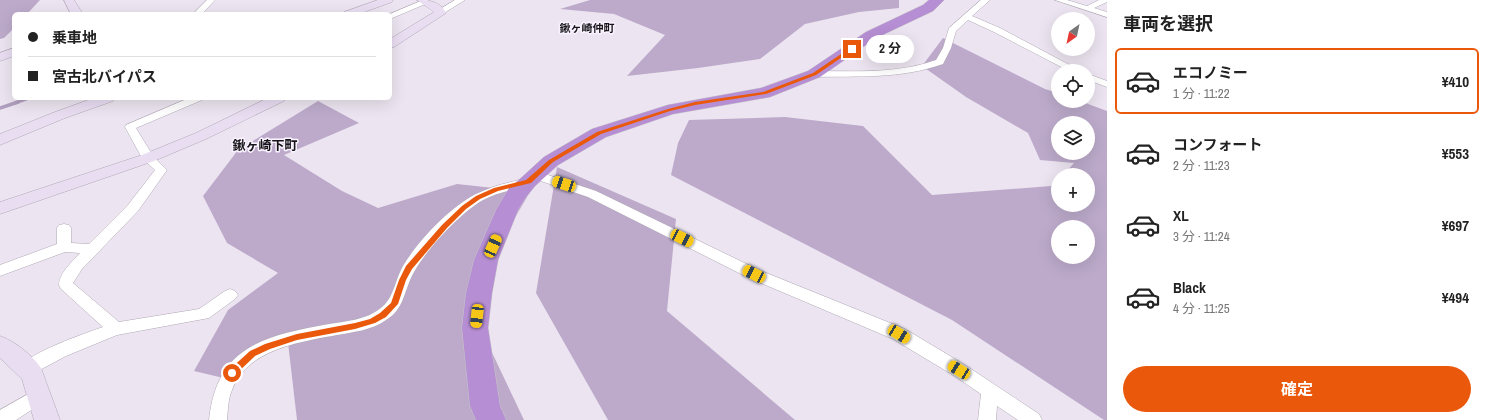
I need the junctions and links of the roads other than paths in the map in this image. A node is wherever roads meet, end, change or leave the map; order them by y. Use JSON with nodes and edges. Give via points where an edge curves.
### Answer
{"nodes":[{"id":1,"x":69,"y":0,"type":"edge"},
{"id":2,"x":211,"y":0,"type":"edge"},
{"id":3,"x":388,"y":0,"type":"edge"},
{"id":4,"x":461,"y":0,"type":"edge"},
{"id":5,"x":937,"y":0,"type":"edge"},
{"id":6,"x":986,"y":0,"type":"edge"},
{"id":7,"x":1058,"y":0,"type":"edge"},
{"id":8,"x":1105,"y":0,"type":"edge"},
{"id":9,"x":424,"y":1,"type":"edge"},
{"id":10,"x":1087,"y":9,"type":"junction"},
{"id":11,"x":440,"y":11,"type":"junction"},
{"id":12,"x":76,"y":12,"type":"edge"},
{"id":13,"x":199,"y":12,"type":"edge"},
{"id":14,"x":354,"y":12,"type":"edge"},
{"id":15,"x":1107,"y":16,"type":"edge"},
{"id":16,"x":392,"y":17,"type":"edge"},
{"id":17,"x":967,"y":17,"type":"junction"},
{"id":18,"x":392,"y":43,"type":"edge"},
{"id":19,"x":12,"y":53,"type":"edge"},
{"id":20,"x":0,"y":57,"type":"edge"},
{"id":21,"x":1063,"y":64,"type":"edge"},
{"id":22,"x":814,"y":74,"type":"junction"},
{"id":23,"x":1095,"y":80,"type":"edge"},
{"id":24,"x":1107,"y":84,"type":"edge"},
{"id":25,"x":102,"y":100,"type":"edge"},
{"id":26,"x":193,"y":100,"type":"edge"},
{"id":27,"x":275,"y":100,"type":"edge"},
{"id":28,"x":60,"y":115,"type":"junction"},
{"id":29,"x":0,"y":133,"type":"edge"},
{"id":30,"x":0,"y":140,"type":"edge"},
{"id":31,"x":148,"y":158,"type":"junction"},
{"id":32,"x":532,"y":178,"type":"junction"},
{"id":33,"x":0,"y":208,"type":"edge"},
{"id":34,"x":64,"y":228,"type":"dead end"},
{"id":35,"x":64,"y":247,"type":"junction"},
{"id":36,"x":93,"y":249,"type":"junction"},
{"id":37,"x":0,"y":271,"type":"edge"},
{"id":38,"x":230,"y":295,"type":"dead end"},
{"id":39,"x":116,"y":329,"type":"junction"},
{"id":40,"x":0,"y":346,"type":"edge"},
{"id":41,"x":28,"y":368,"type":"junction"},
{"id":42,"x":990,"y":392,"type":"junction"},
{"id":43,"x":39,"y":396,"type":"junction"},
{"id":44,"x":0,"y":420,"type":"edge"},
{"id":45,"x":48,"y":420,"type":"edge"},
{"id":46,"x":218,"y":420,"type":"edge"},
{"id":47,"x":491,"y":420,"type":"edge"},
{"id":48,"x":987,"y":420,"type":"edge"},
{"id":49,"x":1033,"y":420,"type":"edge"}],
"edges":[{"from":1,"to":12,"type":"street"},
{"from":2,"to":13,"type":"street"},
{"from":3,"to":14,"type":"street"},
{"from":4,"to":11,"type":"street"},
{"from":5,"to":22,"type":"highway","via":[[928,8],[871,35]]},
{"from":6,"to":17,"type":"street"},
{"from":7,"to":10,"type":"street"},
{"from":8,"to":10,"type":"street"},
{"from":9,"to":11,"type":"street"},
{"from":9,"to":16,"type":"street"},
{"from":10,"to":15,"type":"street"},
{"from":11,"to":18,"type":"street"},
{"from":17,"to":21,"type":"street"},
{"from":17,"to":22,"type":"street","via":[[952,30],[940,62],[930,67],[914,71]]},
{"from":19,"to":20,"type":"street"},
{"from":22,"to":32,"type":"highway","via":[[764,93],[668,110],[599,133],[551,161]]},
{"from":23,"to":24,"type":"street"},
{"from":25,"to":28,"type":"street"},
{"from":26,"to":31,"type":"street","via":[[130,127]]},
{"from":27,"to":31,"type":"street","via":[[201,136]]},
{"from":28,"to":29,"type":"street"},
{"from":28,"to":30,"type":"street"},
{"from":31,"to":33,"type":"street"},
{"from":31,"to":36,"type":"street","via":[[161,170],[133,208]]},
{"from":32,"to":42,"type":"street","via":[[592,194],[754,274],[899,334]]},
{"from":32,"to":46,"type":"street","via":[[478,197],[464,208],[409,268],[402,280],[395,304],[383,315],[355,326],[297,337],[252,354],[232,373],[224,390]]},
{"from":32,"to":47,"type":"highway","via":[[517,193],[507,210],[486,260],[479,293],[476,328],[485,406]]},
{"from":34,"to":35,"type":"street"},
{"from":35,"to":36,"type":"street"},
{"from":35,"to":37,"type":"street"},
{"from":36,"to":39,"type":"street","via":[[68,276],[66,285]]},
{"from":38,"to":39,"type":"street","via":[[203,314]]},
{"from":39,"to":41,"type":"street","via":[[71,345]]},
{"from":40,"to":41,"type":"street"},
{"from":41,"to":43,"type":"street","via":[[33,375]]},
{"from":42,"to":48,"type":"street"},
{"from":42,"to":49,"type":"street"},
{"from":43,"to":44,"type":"street"},
{"from":43,"to":45,"type":"street"}]}
